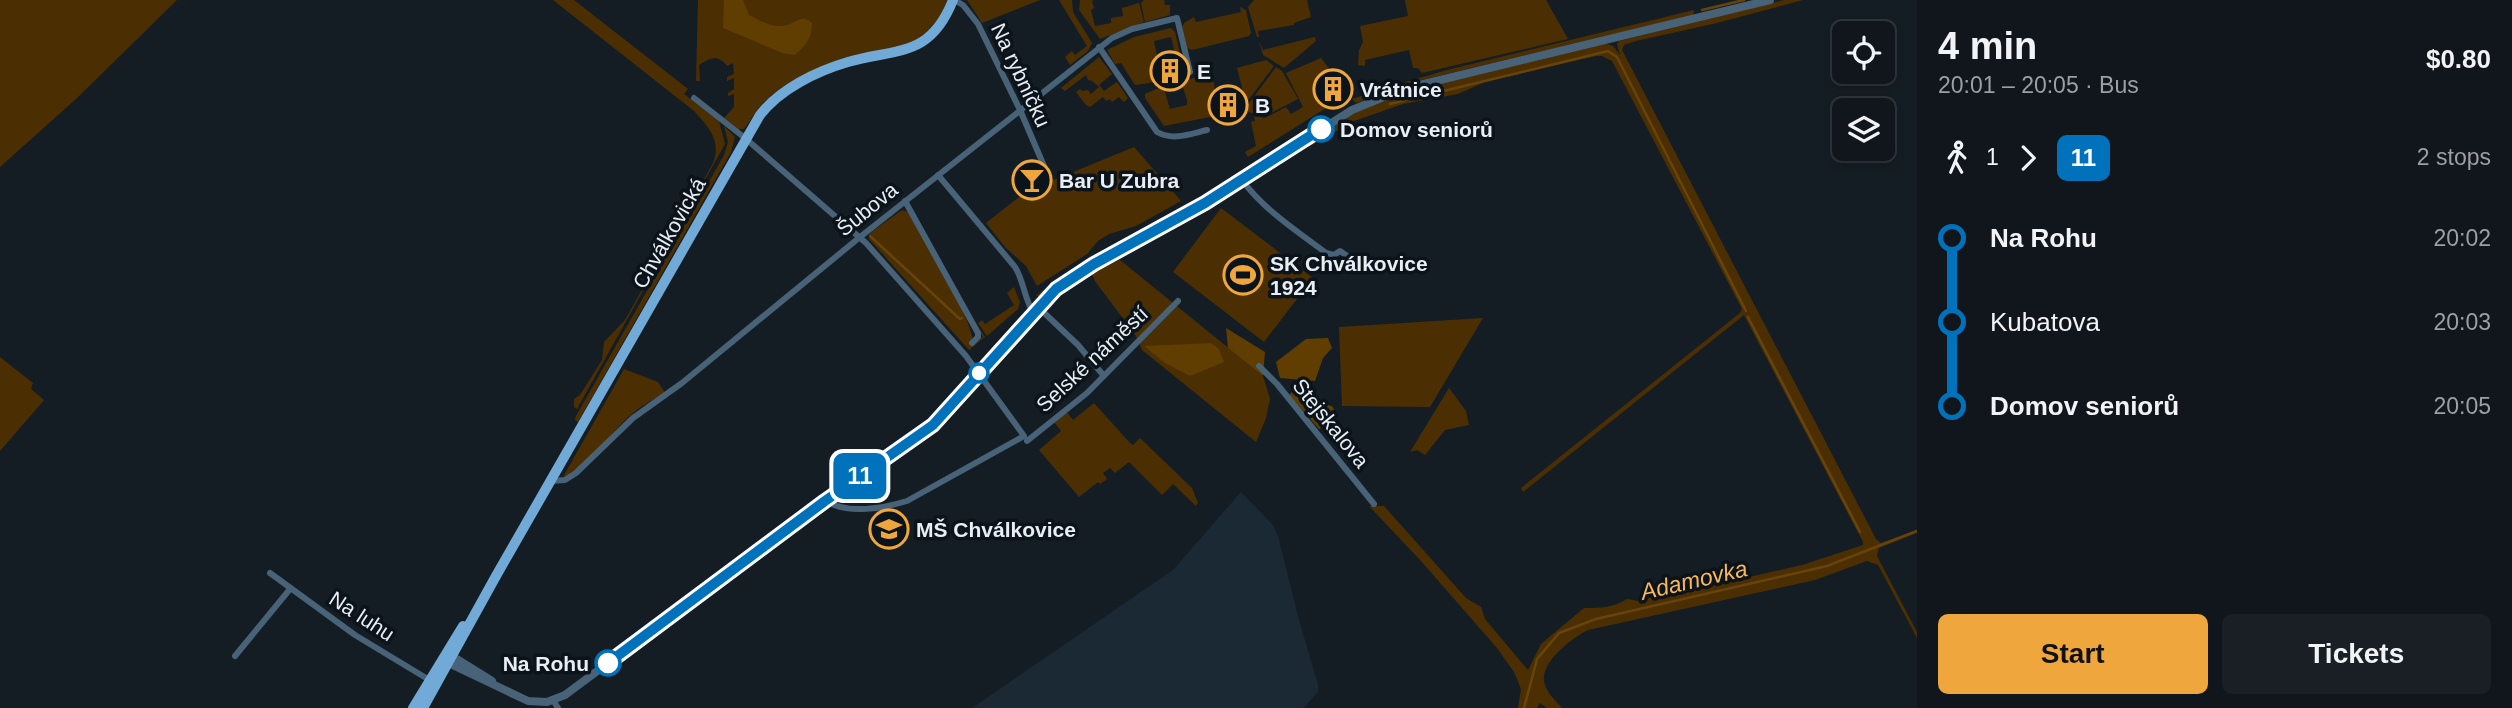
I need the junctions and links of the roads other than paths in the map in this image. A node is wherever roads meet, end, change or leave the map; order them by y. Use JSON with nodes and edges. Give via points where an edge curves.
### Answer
{"nodes":[{"id":1,"x":953,"y":0,"type":"edge"},
{"id":2,"x":1770,"y":0,"type":"edge"},
{"id":3,"x":1099,"y":47,"type":"junction"},
{"id":4,"x":1190,"y":72,"type":"dead end"},
{"id":5,"x":694,"y":98,"type":"dead end"},
{"id":6,"x":1020,"y":110,"type":"junction"},
{"id":7,"x":1207,"y":130,"type":"dead end"},
{"id":8,"x":745,"y":138,"type":"junction"},
{"id":9,"x":1047,"y":173,"type":"dead end"},
{"id":10,"x":938,"y":175,"type":"junction"},
{"id":11,"x":1242,"y":180,"type":"junction"},
{"id":12,"x":905,"y":201,"type":"junction"},
{"id":13,"x":860,"y":237,"type":"junction"},
{"id":14,"x":1365,"y":268,"type":"dead end"},
{"id":15,"x":1178,"y":301,"type":"dead end"},
{"id":16,"x":1035,"y":310,"type":"junction"},
{"id":17,"x":972,"y":343,"type":"dead end"},
{"id":18,"x":1259,"y":366,"type":"dead end"},
{"id":19,"x":978,"y":375,"type":"junction"},
{"id":20,"x":1104,"y":376,"type":"junction"},
{"id":21,"x":1026,"y":439,"type":"junction"},
{"id":22,"x":550,"y":481,"type":"junction"},
{"id":23,"x":825,"y":501,"type":"junction"},
{"id":24,"x":1374,"y":504,"type":"dead end"},
{"id":25,"x":270,"y":573,"type":"dead end"},
{"id":26,"x":290,"y":589,"type":"junction"},
{"id":27,"x":235,"y":656,"type":"dead end"},
{"id":28,"x":447,"y":658,"type":"junction"},
{"id":29,"x":433,"y":683,"type":"junction"},
{"id":30,"x":555,"y":704,"type":"edge"},
{"id":31,"x":536,"y":706,"type":"edge"},
{"id":32,"x":413,"y":708,"type":"edge"},
{"id":33,"x":423,"y":708,"type":"edge"}],
"edges":[{"from":1,"to":6,"type":"street","name":"Na rybníčku","via":[[975,19]]},
{"from":1,"to":8,"type":"main road","name":"Chválkovická","via":[[942,22],[923,42],[836,65],[791,88],[766,108]]},
{"from":2,"to":11,"type":"street","via":[[1395,91],[1357,107]]},
{"from":3,"to":4,"type":"street","name":"Šubova","via":[[1132,29],[1177,18]]},
{"from":3,"to":6,"type":"street","name":"Šubova"},
{"from":3,"to":7,"type":"street","via":[[1157,132],[1176,137]]},
{"from":5,"to":8,"type":"street"},
{"from":6,"to":9,"type":"street","name":"Na rybníčku"},
{"from":6,"to":10,"type":"street","name":"Šubova"},
{"from":8,"to":13,"type":"street"},
{"from":8,"to":22,"type":"main road","name":"Chválkovická"},
{"from":10,"to":12,"type":"street","name":"Šubova"},
{"from":10,"to":16,"type":"street","via":[[1015,267]]},
{"from":11,"to":14,"type":"street","via":[[1275,214],[1326,253],[1340,251]]},
{"from":11,"to":16,"type":"street","via":[[1075,276]]},
{"from":12,"to":13,"type":"street","name":"Šubova"},
{"from":12,"to":17,"type":"street","via":[[978,333]]},
{"from":13,"to":19,"type":"street"},
{"from":13,"to":22,"type":"street","name":"Šubova","via":[[633,418],[576,473]]},
{"from":15,"to":20,"type":"street","name":"Selské náměstí"},
{"from":16,"to":19,"type":"street"},
{"from":16,"to":20,"type":"street","via":[[1078,345]]},
{"from":18,"to":24,"type":"street","name":"Stejskalova"},
{"from":19,"to":21,"type":"street"},
{"from":19,"to":23,"type":"street","via":[[933,425]]},
{"from":20,"to":21,"type":"street","name":"Selské náměstí"},
{"from":21,"to":23,"type":"street","name":"Selské náměstí","via":[[907,501],[861,508]]},
{"from":22,"to":28,"type":"main road","name":"Chválkovická"},
{"from":23,"to":30,"type":"street"},
{"from":25,"to":26,"type":"street","name":"Na luhu"},
{"from":26,"to":27,"type":"street"},
{"from":26,"to":29,"type":"street","name":"Na luhu"},
{"from":28,"to":29,"type":"main road","name":"Chválkovická"},
{"from":28,"to":31,"type":"street"},
{"from":29,"to":32,"type":"main road","name":"Chválkovická"},
{"from":29,"to":33,"type":"main road","name":"Chválkovická"},
{"from":30,"to":31,"type":"street"}]}
